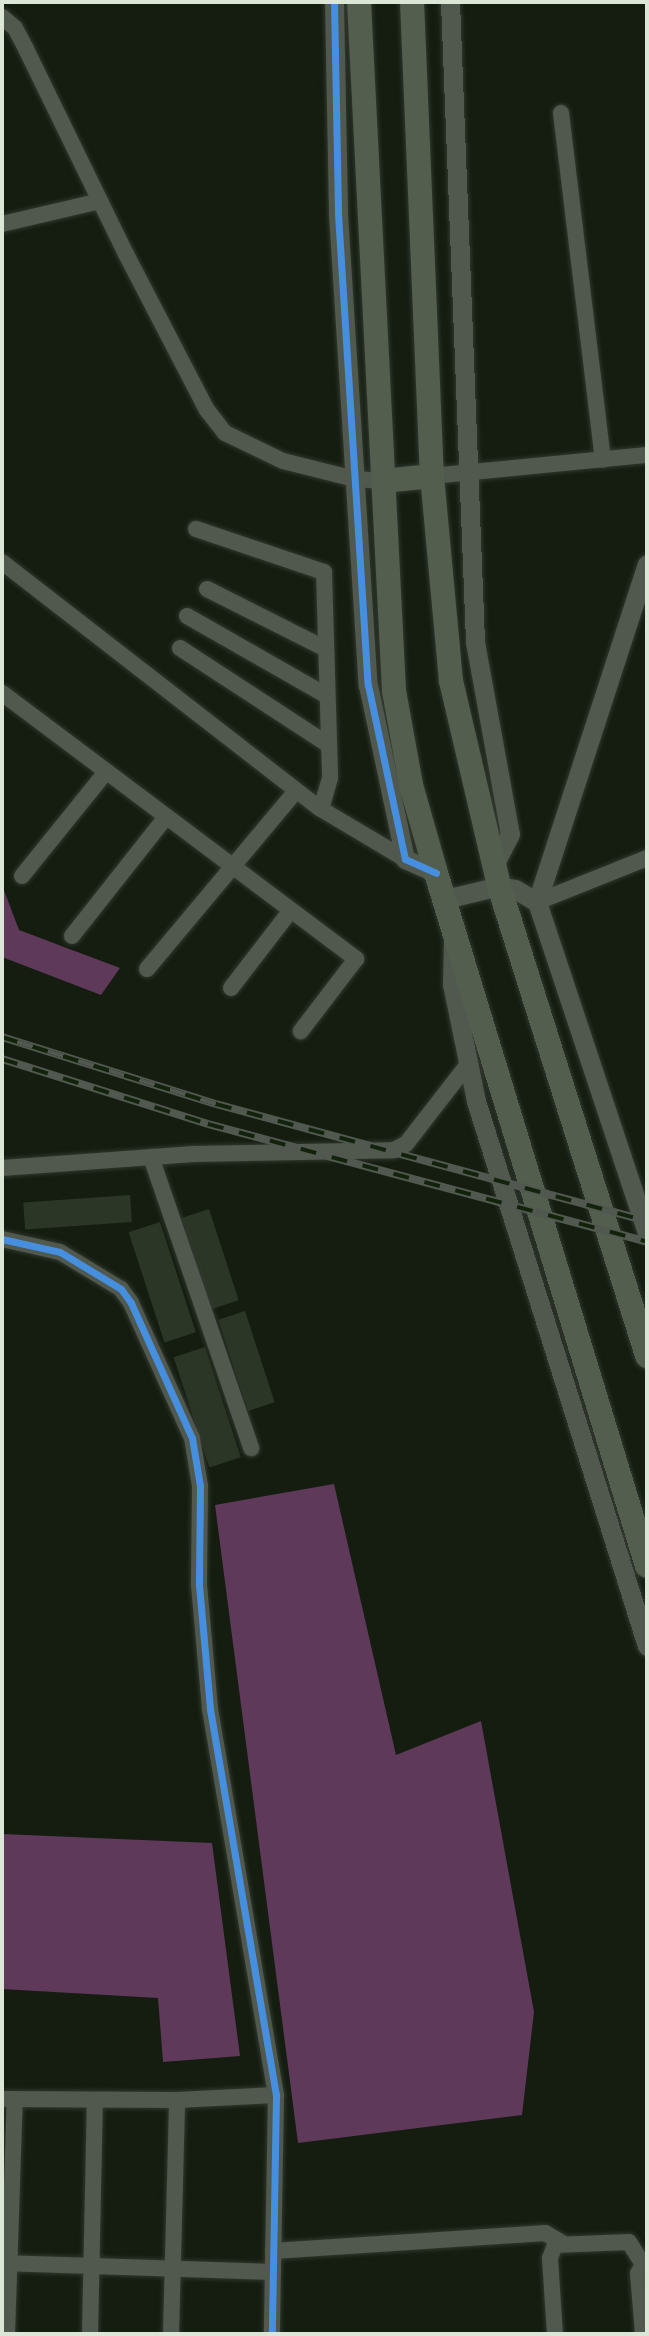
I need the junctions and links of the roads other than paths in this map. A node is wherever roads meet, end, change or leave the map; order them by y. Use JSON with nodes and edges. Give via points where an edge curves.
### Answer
{"nodes":[{"id":1,"x":334,"y":2,"type":"edge"},
{"id":2,"x":359,"y":2,"type":"edge"},
{"id":3,"x":412,"y":2,"type":"edge"},
{"id":4,"x":450,"y":2,"type":"edge"},
{"id":5,"x":2,"y":17,"type":"edge"},
{"id":6,"x":561,"y":113,"type":"dead end"},
{"id":7,"x":100,"y":201,"type":"junction"},
{"id":8,"x":2,"y":224,"type":"edge"},
{"id":9,"x":647,"y":455,"type":"edge"},
{"id":10,"x":603,"y":460,"type":"junction"},
{"id":11,"x":468,"y":472,"type":"junction"},
{"id":12,"x":432,"y":476,"type":"junction"},
{"id":13,"x":355,"y":479,"type":"junction"},
{"id":14,"x":383,"y":481,"type":"junction"},
{"id":15,"x":196,"y":529,"type":"dead end"},
{"id":16,"x":2,"y":562,"type":"edge"},
{"id":17,"x":647,"y":564,"type":"edge"},
{"id":18,"x":206,"y":589,"type":"dead end"},
{"id":19,"x":187,"y":616,"type":"dead end"},
{"id":20,"x":180,"y":648,"type":"dead end"},
{"id":21,"x":326,"y":649,"type":"junction"},
{"id":22,"x":2,"y":693,"type":"edge"},
{"id":23,"x":327,"y":696,"type":"junction"},
{"id":24,"x":329,"y":745,"type":"junction"},
{"id":25,"x":106,"y":772,"type":"junction"},
{"id":26,"x":296,"y":791,"type":"junction"},
{"id":27,"x":321,"y":809,"type":"junction"},
{"id":28,"x":166,"y":817,"type":"junction"},
{"id":29,"x":647,"y":858,"type":"edge"},
{"id":30,"x":405,"y":859,"type":"junction"},
{"id":31,"x":231,"y":866,"type":"junction"},
{"id":32,"x":436,"y":873,"type":"junction"},
{"id":33,"x":496,"y":875,"type":"junction"},
{"id":34,"x":22,"y":876,"type":"dead end"},
{"id":35,"x":445,"y":900,"type":"junction"},
{"id":36,"x":537,"y":902,"type":"junction"},
{"id":37,"x":291,"y":910,"type":"junction"},
{"id":38,"x":454,"y":930,"type":"junction"},
{"id":39,"x":72,"y":936,"type":"dead end"},
{"id":40,"x":147,"y":970,"type":"dead end"},
{"id":41,"x":231,"y":988,"type":"dead end"},
{"id":42,"x":301,"y":1031,"type":"dead end"},
{"id":43,"x":468,"y":1064,"type":"junction"},
{"id":44,"x":151,"y":1157,"type":"junction"},
{"id":45,"x":2,"y":1168,"type":"edge"},
{"id":46,"x":647,"y":1233,"type":"edge"},
{"id":47,"x":2,"y":1239,"type":"edge"},
{"id":48,"x":647,"y":1356,"type":"edge"},
{"id":49,"x":251,"y":1448,"type":"dead end"},
{"id":50,"x":647,"y":1566,"type":"edge"},
{"id":51,"x":647,"y":1646,"type":"edge"},
{"id":52,"x":276,"y":2095,"type":"junction"},
{"id":53,"x":8,"y":2099,"type":"edge"},
{"id":54,"x":95,"y":2101,"type":"junction"},
{"id":55,"x":177,"y":2101,"type":"junction"},
{"id":56,"x":562,"y":2243,"type":"junction"},
{"id":57,"x":273,"y":2251,"type":"junction"},
{"id":58,"x":645,"y":2261,"type":"edge"},
{"id":59,"x":7,"y":2263,"type":"edge"},
{"id":60,"x":92,"y":2266,"type":"junction"},
{"id":61,"x":174,"y":2267,"type":"junction"},
{"id":62,"x":273,"y":2272,"type":"junction"},
{"id":63,"x":7,"y":2334,"type":"edge"},
{"id":64,"x":90,"y":2334,"type":"edge"},
{"id":65,"x":171,"y":2334,"type":"edge"},
{"id":66,"x":272,"y":2334,"type":"edge"},
{"id":67,"x":555,"y":2334,"type":"edge"},
{"id":68,"x":643,"y":2334,"type":"edge"}],
"edges":[{"from":1,"to":13,"type":"street","via":[[338,214]]},
{"from":2,"to":14,"type":"main road"},
{"from":3,"to":12,"type":"main road"},
{"from":4,"to":11,"type":"street"},
{"from":5,"to":7,"type":"street","via":[[21,38]]},
{"from":6,"to":10,"type":"street"},
{"from":7,"to":8,"type":"street"},
{"from":7,"to":13,"type":"street","via":[[208,410],[225,433],[259,453]]},
{"from":9,"to":10,"type":"street"},
{"from":10,"to":11,"type":"street"},
{"from":11,"to":12,"type":"street"},
{"from":11,"to":33,"type":"street","via":[[479,678],[510,834]]},
{"from":12,"to":14,"type":"main road"},
{"from":12,"to":33,"type":"main road","via":[[451,681]]},
{"from":13,"to":14,"type":"street"},
{"from":13,"to":30,"type":"street","via":[[368,685]]},
{"from":14,"to":32,"type":"main road","via":[[394,691],[411,785]]},
{"from":15,"to":21,"type":"street","via":[[324,572]]},
{"from":16,"to":26,"type":"street"},
{"from":17,"to":36,"type":"street"},
{"from":18,"to":21,"type":"street"},
{"from":19,"to":23,"type":"street"},
{"from":20,"to":24,"type":"street"},
{"from":21,"to":23,"type":"street"},
{"from":22,"to":25,"type":"street"},
{"from":23,"to":24,"type":"street"},
{"from":24,"to":27,"type":"street","via":[[330,778]]},
{"from":25,"to":28,"type":"street"},
{"from":25,"to":34,"type":"street"},
{"from":26,"to":27,"type":"street"},
{"from":26,"to":31,"type":"street"},
{"from":27,"to":30,"type":"street"},
{"from":28,"to":31,"type":"street"},
{"from":28,"to":39,"type":"street"},
{"from":29,"to":36,"type":"street"},
{"from":30,"to":32,"type":"street"},
{"from":31,"to":37,"type":"street"},
{"from":31,"to":40,"type":"street"},
{"from":32,"to":35,"type":"main road"},
{"from":33,"to":35,"type":"street"},
{"from":33,"to":36,"type":"street"},
{"from":33,"to":48,"type":"main road"},
{"from":35,"to":38,"type":"main road"},
{"from":36,"to":46,"type":"street"},
{"from":37,"to":41,"type":"street"},
{"from":37,"to":42,"type":"street","via":[[356,959]]},
{"from":38,"to":43,"type":"street","via":[[452,984]]},
{"from":38,"to":50,"type":"main road"},
{"from":43,"to":44,"type":"street","via":[[406,1144],[394,1150]]},
{"from":43,"to":51,"type":"street"},
{"from":44,"to":45,"type":"street"},
{"from":44,"to":49,"type":"street"},
{"from":47,"to":52,"type":"street","via":[[60,1252],[121,1289],[192,1438],[200,1486],[199,1585],[210,1709]]},
{"from":52,"to":55,"type":"street"},
{"from":52,"to":57,"type":"street"},
{"from":53,"to":54,"type":"street"},
{"from":53,"to":59,"type":"street"},
{"from":54,"to":55,"type":"street"},
{"from":54,"to":60,"type":"street"},
{"from":55,"to":61,"type":"street"},
{"from":56,"to":57,"type":"street","via":[[545,2233]]},
{"from":56,"to":58,"type":"street","via":[[629,2242]]},
{"from":56,"to":67,"type":"street","via":[[555,2245],[550,2258]]},
{"from":57,"to":62,"type":"street"},
{"from":58,"to":68,"type":"street","via":[[638,2273]]},
{"from":59,"to":60,"type":"street"},
{"from":59,"to":63,"type":"street"},
{"from":60,"to":61,"type":"street"},
{"from":60,"to":64,"type":"street"},
{"from":61,"to":62,"type":"street"},
{"from":61,"to":65,"type":"street"},
{"from":62,"to":66,"type":"street"}]}
